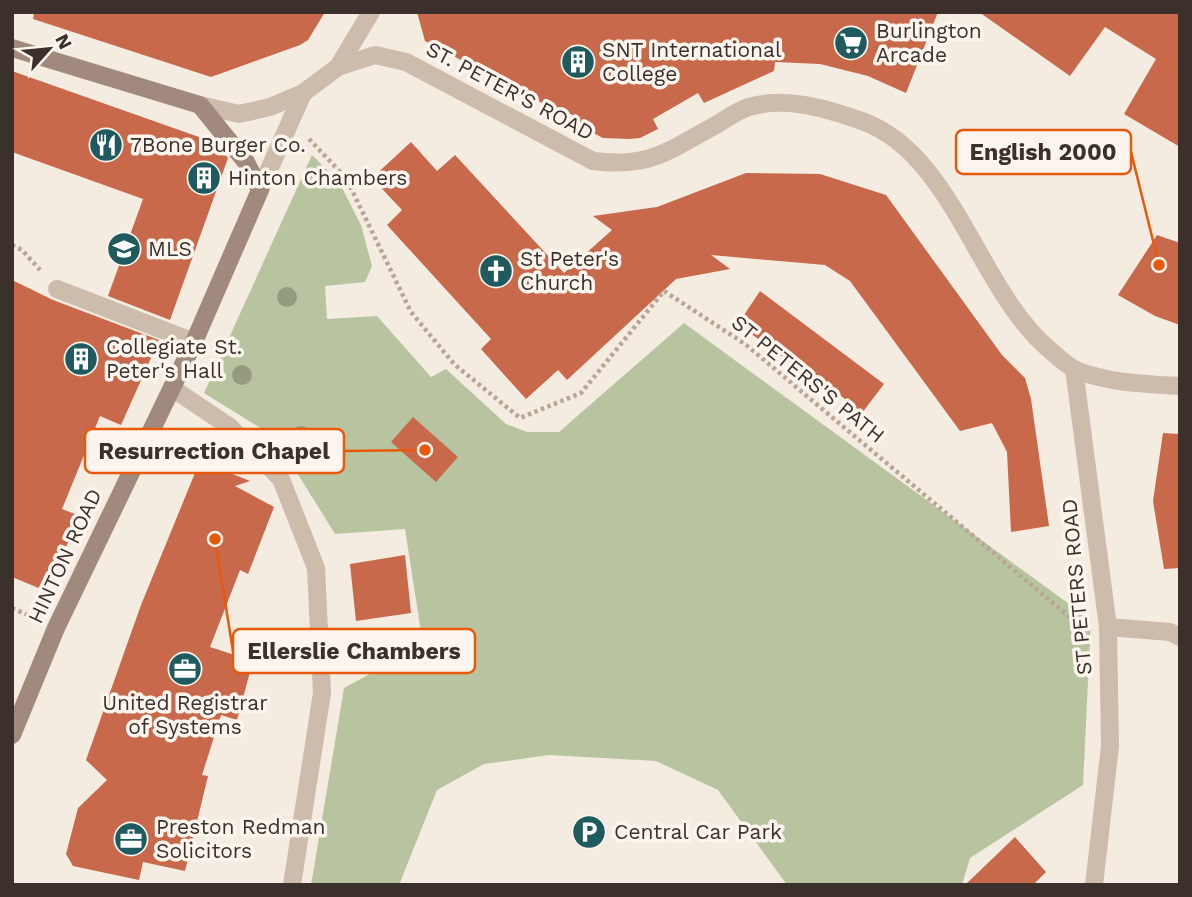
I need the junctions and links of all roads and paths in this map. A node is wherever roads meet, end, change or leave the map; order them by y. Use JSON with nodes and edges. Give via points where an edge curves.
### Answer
{"nodes":[{"id":1,"x":371,"y":12,"type":"edge"},
{"id":2,"x":12,"y":48,"type":"edge"},
{"id":3,"x":338,"y":67,"type":"junction"},
{"id":4,"x":303,"y":93,"type":"junction"},
{"id":5,"x":200,"y":105,"type":"junction"},
{"id":6,"x":291,"y":120,"type":"junction"},
{"id":7,"x":260,"y":190,"type":"junction"},
{"id":8,"x":12,"y":245,"type":"edge"},
{"id":9,"x":57,"y":289,"type":"joint"},
{"id":10,"x":194,"y":342,"type":"junction"},
{"id":11,"x":1074,"y":369,"type":"junction"},
{"id":12,"x":1180,"y":386,"type":"edge"},
{"id":13,"x":172,"y":388,"type":"junction"},
{"id":14,"x":1102,"y":573,"type":"junction"},
{"id":15,"x":1108,"y":627,"type":"junction"},
{"id":16,"x":1180,"y":637,"type":"edge"},
{"id":17,"x":12,"y":735,"type":"edge"},
{"id":18,"x":292,"y":885,"type":"edge"},
{"id":19,"x":1094,"y":885,"type":"edge"}],
"edges":[{"from":1,"to":3,"type":"street"},
{"from":2,"to":5,"type":"street"},
{"from":3,"to":4,"type":"street","name":"ST. PETER'S ROAD"},
{"from":3,"to":11,"type":"street","name":"ST. PETER'S ROAD","via":[[375,55],[406,62],[593,161],[617,164],[649,161],[748,107],[776,103],[820,107],[866,122],[891,135],[928,172],[1008,303],[1039,341]]},
{"from":4,"to":5,"type":"street","name":"ST. PETER'S ROAD","via":[[239,114]]},
{"from":4,"to":6,"type":"street","name":"HINTON ROAD"},
{"from":5,"to":7,"type":"street","via":[[246,162]]},
{"from":6,"to":7,"type":"street","name":"HINTON ROAD"},
{"from":6,"to":14,"type":"path","name":"ST PETERS'S PATH","via":[[346,178],[411,312],[454,364],[520,418],[581,393],[664,291],[745,344],[1072,619]]},
{"from":7,"to":10,"type":"street","name":"HINTON ROAD"},
{"from":8,"to":9,"type":"path"},
{"from":9,"to":10,"type":"street"},
{"from":10,"to":13,"type":"street","name":"HINTON ROAD"},
{"from":11,"to":12,"type":"street","via":[[1126,383]]},
{"from":11,"to":14,"type":"street","name":"ST PETERS ROAD"},
{"from":13,"to":17,"type":"street","name":"HINTON ROAD","via":[[56,628]]},
{"from":13,"to":18,"type":"street","via":[[230,427],[281,479],[316,568],[322,693]]},
{"from":14,"to":15,"type":"street","name":"ST PETERS ROAD"},
{"from":15,"to":16,"type":"street","via":[[1170,632]]},
{"from":15,"to":19,"type":"street","name":"ST PETERS ROAD","via":[[1110,746]]}]}
